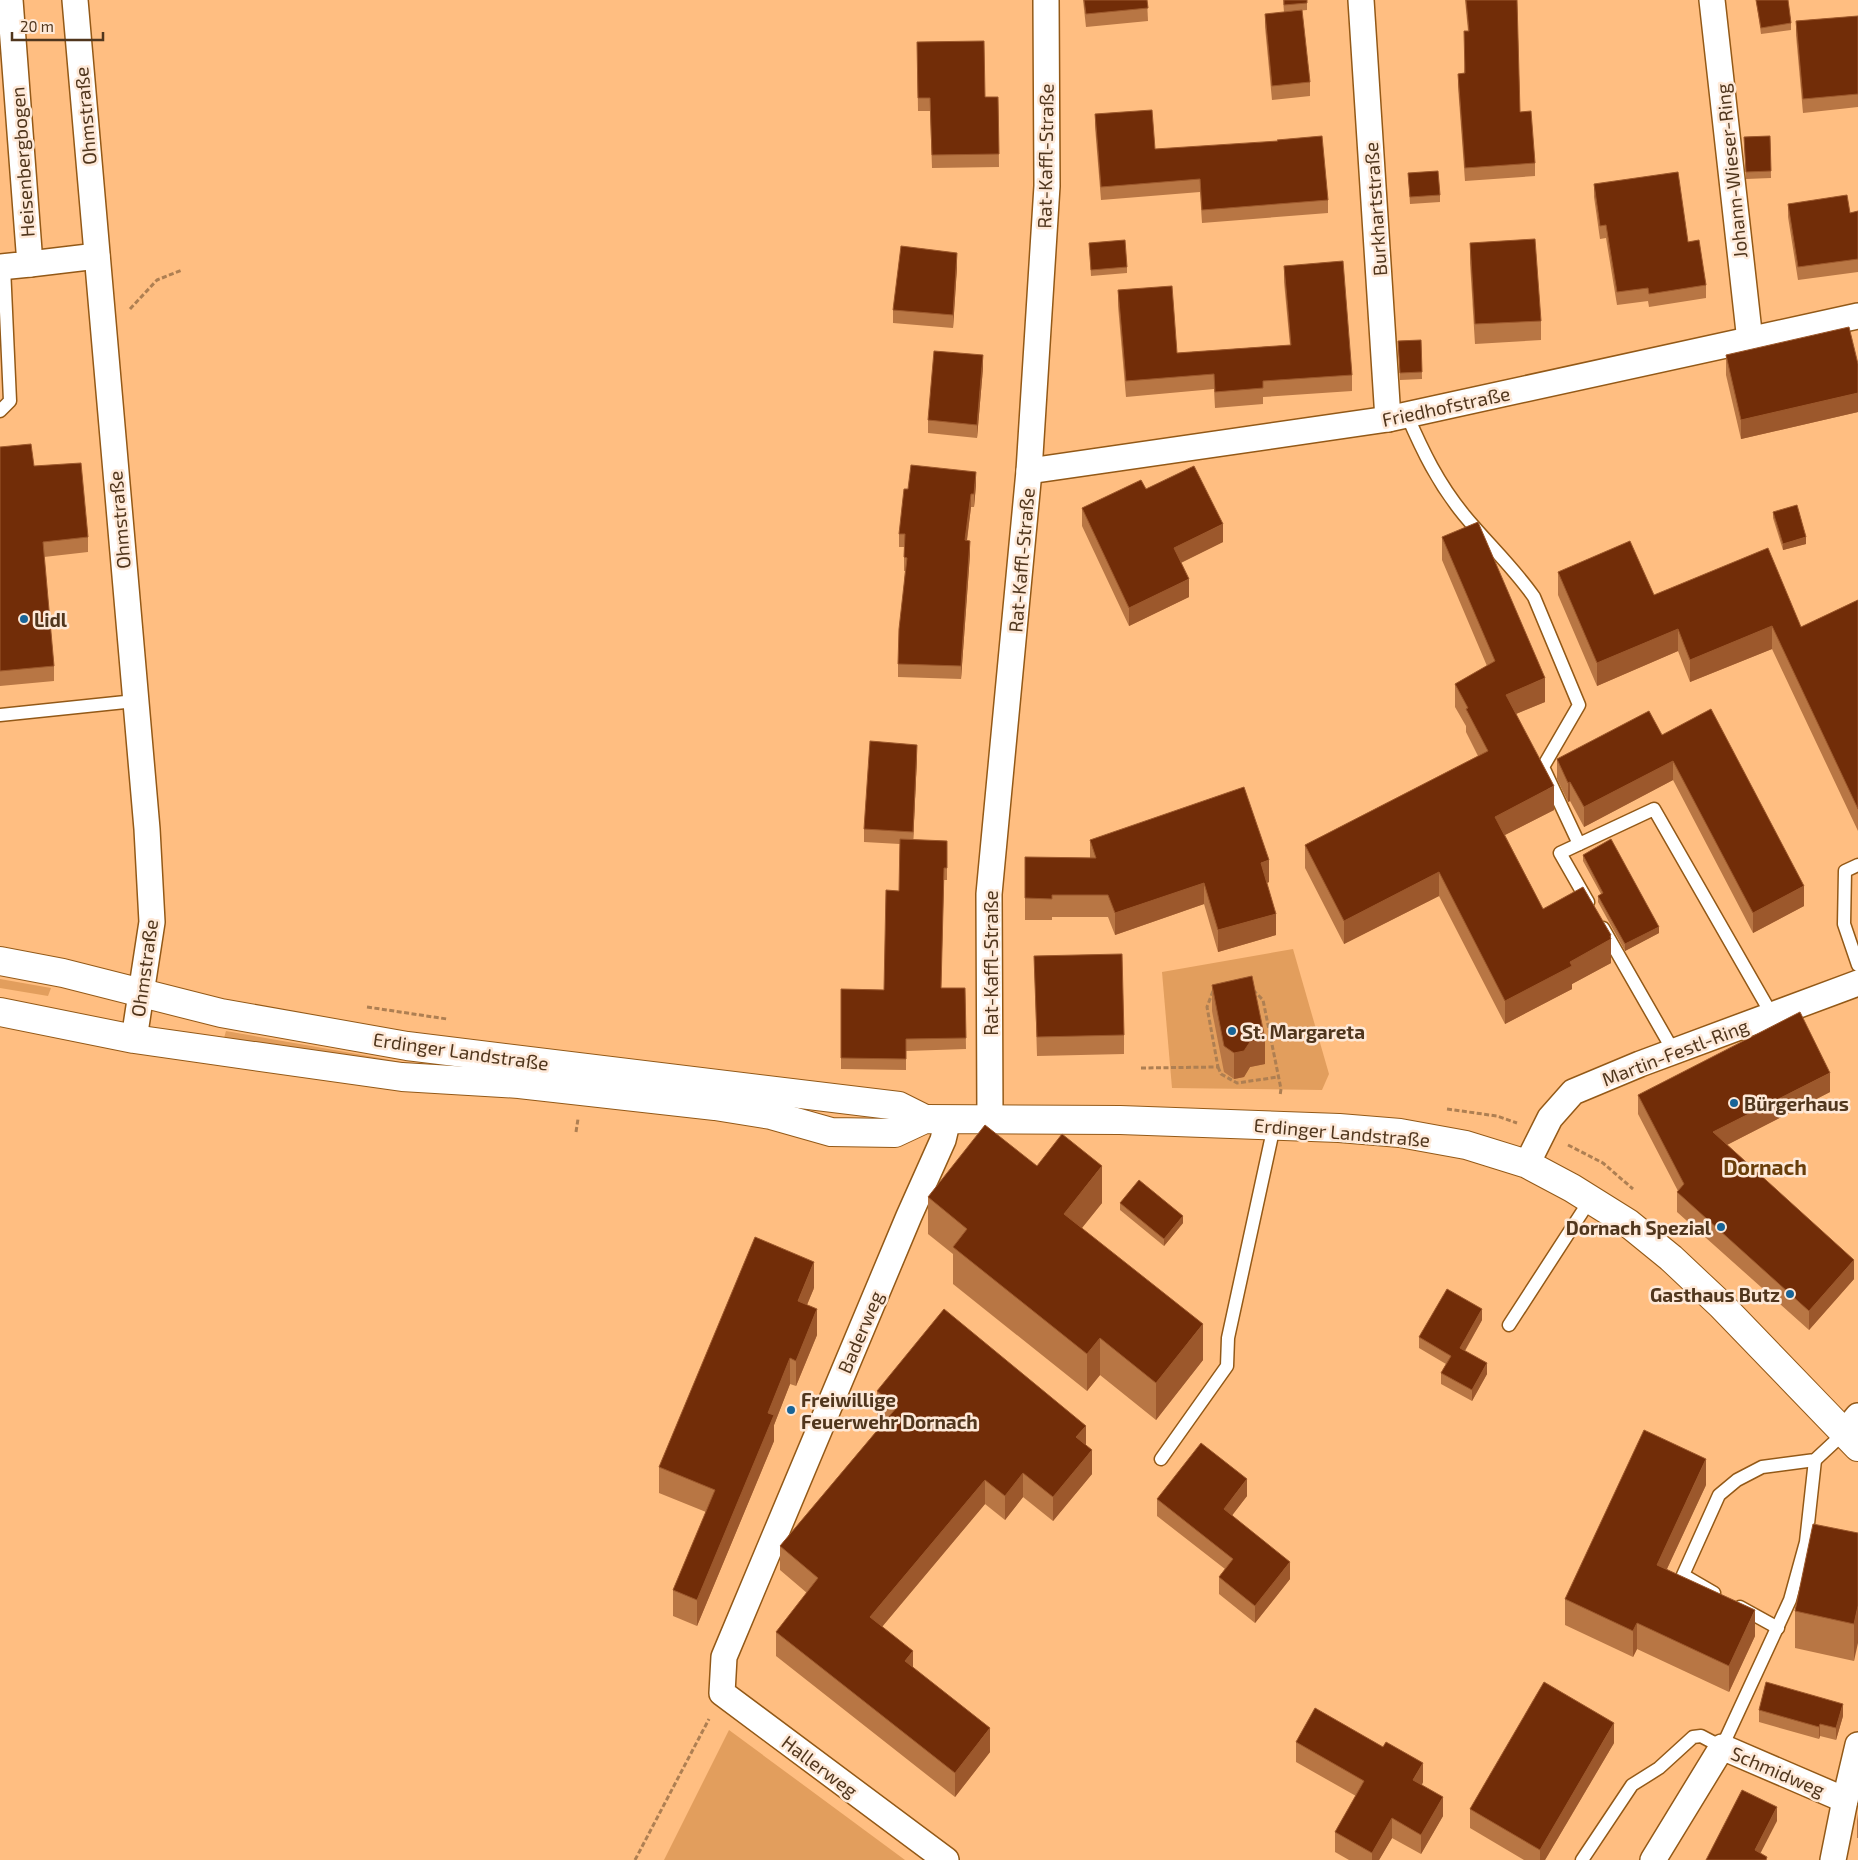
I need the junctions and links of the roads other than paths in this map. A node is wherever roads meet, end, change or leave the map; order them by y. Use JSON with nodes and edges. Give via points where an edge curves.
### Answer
{"nodes":[{"id":1,"x":10,"y":0,"type":"edge"},
{"id":2,"x":75,"y":0,"type":"edge"},
{"id":3,"x":1046,"y":0,"type":"edge"},
{"id":4,"x":1361,"y":0,"type":"edge"},
{"id":5,"x":1712,"y":0,"type":"edge"},
{"id":6,"x":97,"y":256,"type":"junction"},
{"id":7,"x":30,"y":264,"type":"junction"},
{"id":8,"x":2,"y":267,"type":"edge"},
{"id":9,"x":1858,"y":316,"type":"edge"},
{"id":10,"x":1750,"y":341,"type":"junction"},
{"id":11,"x":0,"y":411,"type":"edge"},
{"id":12,"x":1398,"y":417,"type":"junction"},
{"id":13,"x":1029,"y":472,"type":"junction"},
{"id":14,"x":135,"y":701,"type":"junction"},
{"id":15,"x":0,"y":716,"type":"edge"},
{"id":16,"x":1580,"y":844,"type":"junction"},
{"id":17,"x":1858,"y":865,"type":"edge"},
{"id":18,"x":0,"y":961,"type":"edge"},
{"id":19,"x":1858,"y":965,"type":"edge"},
{"id":20,"x":1858,"y":983,"type":"edge"},
{"id":21,"x":140,"y":994,"type":"junction"},
{"id":22,"x":0,"y":1012,"type":"edge"},
{"id":23,"x":1772,"y":1015,"type":"junction"},
{"id":24,"x":134,"y":1039,"type":"junction"},
{"id":25,"x":1674,"y":1052,"type":"junction"},
{"id":26,"x":937,"y":1119,"type":"junction"},
{"id":27,"x":990,"y":1119,"type":"junction"},
{"id":28,"x":1274,"y":1126,"type":"junction"},
{"id":29,"x":1527,"y":1164,"type":"junction"},
{"id":30,"x":1590,"y":1200,"type":"junction"},
{"id":31,"x":1508,"y":1325,"type":"dead end"},
{"id":32,"x":1853,"y":1432,"type":"edge"},
{"id":33,"x":1161,"y":1459,"type":"dead end"},
{"id":34,"x":1815,"y":1460,"type":"junction"},
{"id":35,"x":1778,"y":1628,"type":"junction"},
{"id":36,"x":722,"y":1693,"type":"joint"},
{"id":37,"x":1858,"y":1745,"type":"edge"},
{"id":38,"x":1722,"y":1747,"type":"junction"},
{"id":39,"x":1845,"y":1800,"type":"junction"},
{"id":40,"x":1834,"y":1859,"type":"edge"},
{"id":41,"x":946,"y":1860,"type":"edge"},
{"id":42,"x":1582,"y":1860,"type":"edge"},
{"id":43,"x":1653,"y":1860,"type":"edge"}],
"edges":[{"from":1,"to":7,"type":"street","name":"Heisenbergbogen"},
{"from":2,"to":6,"type":"street","name":"Ohmstraße"},
{"from":3,"to":13,"type":"street","name":"Rat-Kaffl-Straße","via":[[1047,186]]},
{"from":4,"to":12,"type":"street","name":"Burkhartstraße"},
{"from":5,"to":10,"type":"street","name":"Johann-Wieser-Ring"},
{"from":6,"to":7,"type":"street","name":"Heisenbergbogen"},
{"from":6,"to":14,"type":"street","name":"Ohmstraße"},
{"from":7,"to":8,"type":"street","name":"Heisenbergbogen"},
{"from":8,"to":11,"type":"lane","via":[[10,401]]},
{"from":9,"to":10,"type":"street","name":"Friedhofstraße"},
{"from":10,"to":12,"type":"street","name":"Friedhofstraße"},
{"from":12,"to":13,"type":"street","name":"Friedhofstraße"},
{"from":12,"to":16,"type":"lane","via":[[1445,490],[1534,597],[1579,705],[1543,766]]},
{"from":13,"to":27,"type":"street","name":"Rat-Kaffl-Straße","via":[[989,894]]},
{"from":14,"to":15,"type":"lane"},
{"from":14,"to":21,"type":"street","name":"Ohmstraße","via":[[152,922]]},
{"from":16,"to":23,"type":"lane","via":[[1654,809]]},
{"from":16,"to":25,"type":"lane","via":[[1560,853]]},
{"from":17,"to":19,"type":"lane","via":[[1845,871],[1844,924]]},
{"from":18,"to":21,"type":"street","name":"Erdinger Landstraße","via":[[63,973]]},
{"from":20,"to":23,"type":"street","name":"Martin-Festl-Ring"},
{"from":21,"to":24,"type":"street","name":"Ohmstraße"},
{"from":21,"to":26,"type":"street","name":"Erdinger Landstraße","via":[[220,1013],[407,1046],[899,1106]]},
{"from":22,"to":24,"type":"street","name":"Erdinger Landstraße"},
{"from":23,"to":25,"type":"street","name":"Martin-Festl-Ring"},
{"from":24,"to":26,"type":"street","name":"Erdinger Landstraße","via":[[402,1077],[519,1084],[715,1106],[771,1115],[831,1132],[895,1133]]},
{"from":25,"to":29,"type":"street","name":"Martin-Festl-Ring","via":[[1573,1092],[1550,1118]]},
{"from":26,"to":27,"type":"street","name":"Erdinger Landstraße"},
{"from":26,"to":36,"type":"street","name":"Baderweg","via":[[943,1140],[724,1657]]},
{"from":27,"to":28,"type":"street","name":"Erdinger Landstraße"},
{"from":28,"to":29,"type":"street","name":"Erdinger Landstraße","via":[[1400,1133],[1466,1145]]},
{"from":28,"to":33,"type":"lane","via":[[1228,1338],[1227,1366]]},
{"from":29,"to":30,"type":"street","name":"Erdinger Landstraße"},
{"from":30,"to":31,"type":"lane"},
{"from":30,"to":32,"type":"street","name":"Erdinger Landstraße","via":[[1628,1223],[1671,1258]]},
{"from":32,"to":34,"type":"lane"},
{"from":34,"to":35,"type":"lane","via":[[1806,1542],[1790,1600]]},
{"from":34,"to":35,"type":"lane","via":[[1762,1467],[1737,1480],[1719,1495],[1683,1575]]},
{"from":35,"to":38,"type":"lane"},
{"from":36,"to":41,"type":"street","name":"Hallerweg"},
{"from":37,"to":39,"type":"street"},
{"from":38,"to":39,"type":"street","name":"Schmidweg"},
{"from":38,"to":42,"type":"lane","via":[[1701,1736],[1693,1737],[1659,1768],[1632,1785]]},
{"from":38,"to":43,"type":"street","name":"Schmidweg"},
{"from":39,"to":40,"type":"street"}]}
